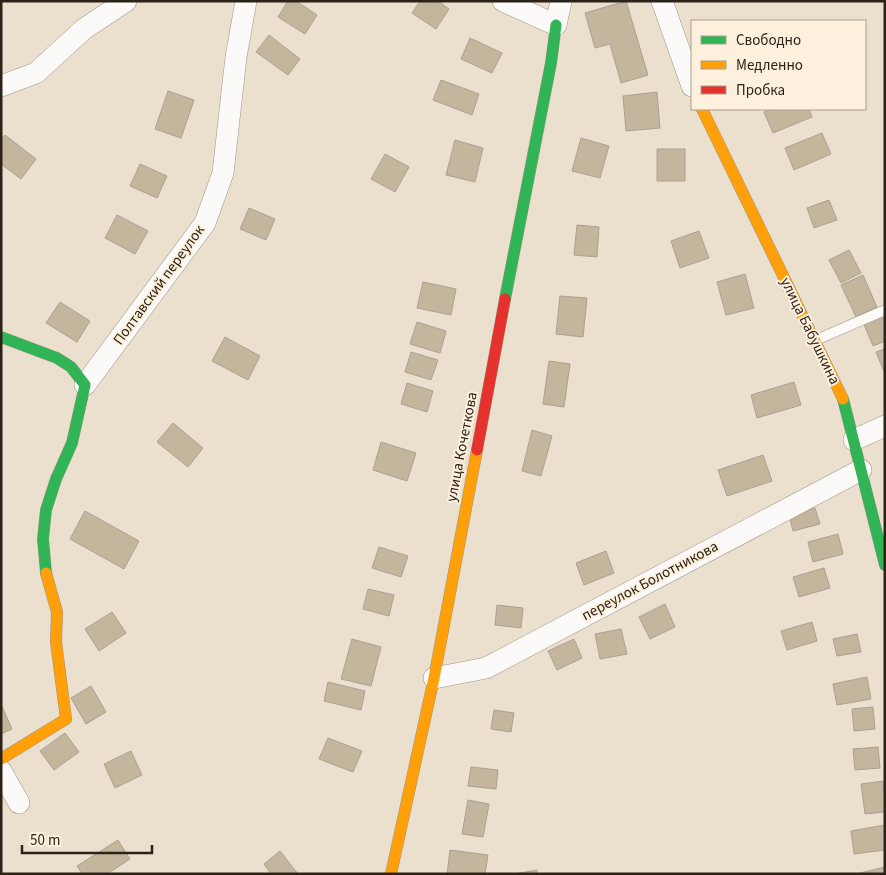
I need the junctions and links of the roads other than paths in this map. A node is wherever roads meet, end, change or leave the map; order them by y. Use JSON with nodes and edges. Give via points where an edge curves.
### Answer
{"nodes":[{"id":1,"x":126,"y":1,"type":"edge"},
{"id":2,"x":246,"y":1,"type":"edge"},
{"id":3,"x":502,"y":1,"type":"edge"},
{"id":4,"x":561,"y":1,"type":"edge"},
{"id":5,"x":662,"y":1,"type":"edge"},
{"id":6,"x":556,"y":25,"type":"junction"},
{"id":7,"x":691,"y":83,"type":"edge"},
{"id":8,"x":1,"y":86,"type":"edge"},
{"id":9,"x":702,"y":110,"type":"edge"},
{"id":10,"x":885,"y":310,"type":"edge"},
{"id":11,"x":1,"y":336,"type":"edge"},
{"id":12,"x":815,"y":340,"type":"junction"},
{"id":13,"x":85,"y":385,"type":"junction"},
{"id":14,"x":885,"y":426,"type":"edge"},
{"id":15,"x":854,"y":440,"type":"junction"},
{"id":16,"x":861,"y":470,"type":"junction"},
{"id":17,"x":885,"y":565,"type":"edge"},
{"id":18,"x":434,"y":678,"type":"junction"},
{"id":19,"x":1,"y":759,"type":"edge"},
{"id":20,"x":1,"y":771,"type":"edge"},
{"id":21,"x":19,"y":803,"type":"dead end"},
{"id":22,"x":388,"y":873,"type":"edge"}],
"edges":[{"from":1,"to":8,"type":"street","via":[[84,29],[36,73]]},
{"from":2,"to":13,"type":"street","name":"Полтавский переулок","via":[[222,173],[205,224]]},
{"from":3,"to":6,"type":"street"},
{"from":4,"to":6,"type":"street"},
{"from":5,"to":7,"type":"street"},
{"from":6,"to":18,"type":"street","name":"улица Кочеткова"},
{"from":9,"to":12,"type":"street","name":"улица Бабушкина"},
{"from":10,"to":12,"type":"lane"},
{"from":11,"to":13,"type":"street","via":[[57,358],[71,367]]},
{"from":12,"to":15,"type":"street","name":"улица Бабушкина","via":[[844,400]]},
{"from":13,"to":19,"type":"street","via":[[72,443],[46,510],[42,539],[46,578],[57,612],[56,642],[66,719]]},
{"from":14,"to":15,"type":"street"},
{"from":15,"to":16,"type":"street","name":"улица Бабушкина"},
{"from":16,"to":17,"type":"street","name":"улица Бабушкина"},
{"from":16,"to":18,"type":"street","name":"переулок Болотникова","via":[[486,668]]},
{"from":18,"to":22,"type":"street","name":"улица Кочеткова"},
{"from":20,"to":21,"type":"street"}]}
